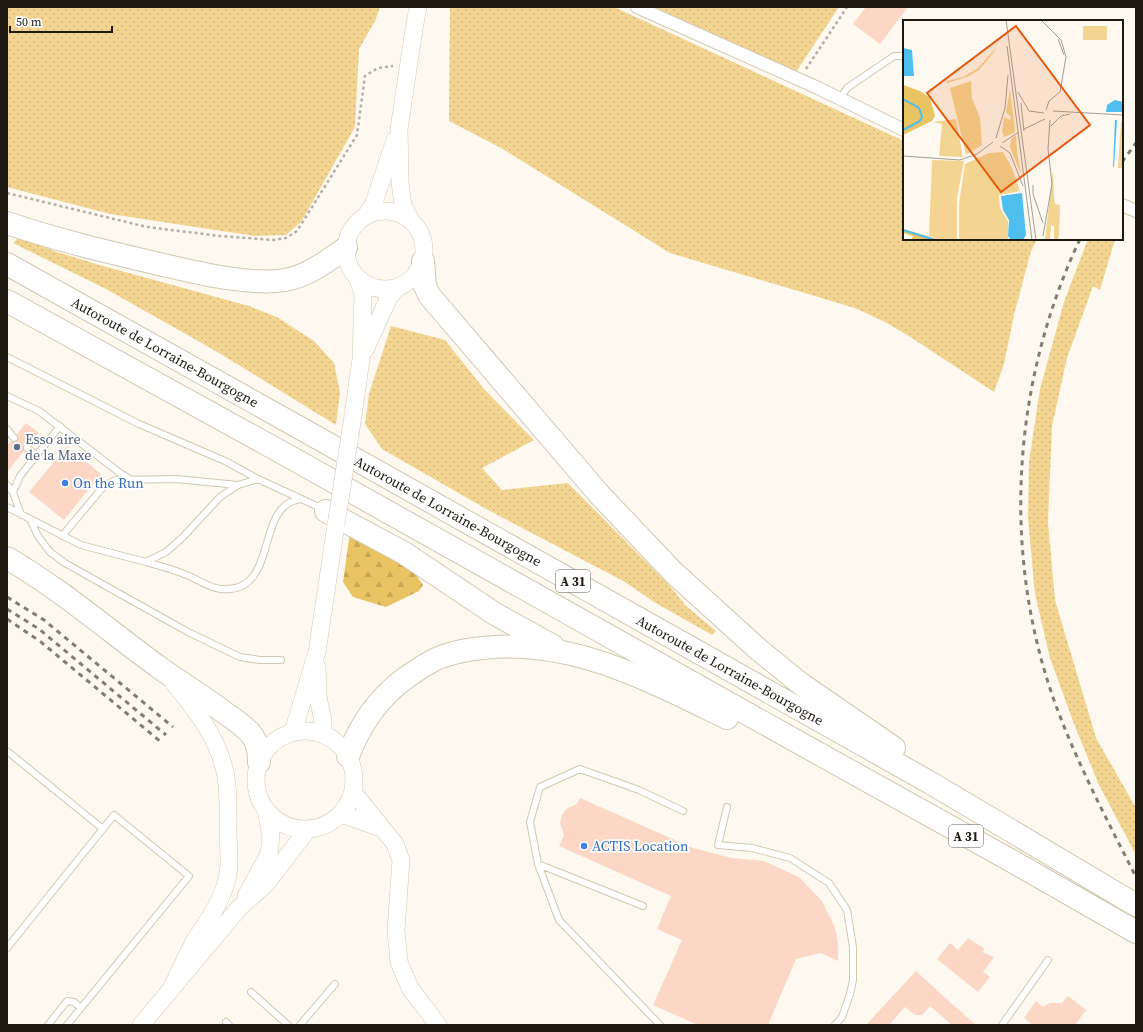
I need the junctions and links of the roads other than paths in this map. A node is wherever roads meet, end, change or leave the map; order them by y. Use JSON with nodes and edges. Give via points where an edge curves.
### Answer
{"nodes":[{"id":1,"x":418,"y":7,"type":"edge"},
{"id":2,"x":637,"y":7,"type":"edge"},
{"id":3,"x":903,"y":56,"type":"edge"},
{"id":4,"x":840,"y":99,"type":"junction"},
{"id":5,"x":399,"y":129,"type":"junction"},
{"id":6,"x":903,"y":130,"type":"edge"},
{"id":7,"x":1123,"y":205,"type":"edge"},
{"id":8,"x":1136,"y":211,"type":"edge"},
{"id":9,"x":367,"y":214,"type":"junction"},
{"id":10,"x":410,"y":219,"type":"junction"},
{"id":11,"x":7,"y":223,"type":"edge"},
{"id":12,"x":346,"y":248,"type":"junction"},
{"id":13,"x":423,"y":261,"type":"junction"},
{"id":14,"x":7,"y":264,"type":"edge"},
{"id":15,"x":358,"y":279,"type":"junction"},
{"id":16,"x":397,"y":288,"type":"junction"},
{"id":17,"x":7,"y":301,"type":"edge"},
{"id":18,"x":7,"y":357,"type":"edge"},
{"id":19,"x":361,"y":359,"type":"junction"},
{"id":20,"x":7,"y":396,"type":"edge"},
{"id":21,"x":60,"y":426,"type":"junction"},
{"id":22,"x":7,"y":429,"type":"edge"},
{"id":23,"x":14,"y":438,"type":"dead end"},
{"id":24,"x":27,"y":448,"type":"dead end"},
{"id":25,"x":36,"y":455,"type":"junction"},
{"id":26,"x":258,"y":479,"type":"junction"},
{"id":27,"x":132,"y":480,"type":"junction"},
{"id":28,"x":7,"y":485,"type":"edge"},
{"id":29,"x":238,"y":485,"type":"junction"},
{"id":30,"x":13,"y":492,"type":"junction"},
{"id":31,"x":301,"y":499,"type":"junction"},
{"id":32,"x":7,"y":507,"type":"edge"},
{"id":33,"x":21,"y":515,"type":"junction"},
{"id":34,"x":331,"y":518,"type":"junction"},
{"id":35,"x":30,"y":519,"type":"junction"},
{"id":36,"x":62,"y":536,"type":"junction"},
{"id":37,"x":7,"y":558,"type":"edge"},
{"id":38,"x":146,"y":562,"type":"junction"},
{"id":39,"x":317,"y":652,"type":"junction"},
{"id":40,"x":565,"y":652,"type":"junction"},
{"id":41,"x":281,"y":660,"type":"dead end"},
{"id":42,"x":160,"y":668,"type":"junction"},
{"id":43,"x":293,"y":732,"type":"junction"},
{"id":44,"x":323,"y":734,"type":"junction"},
{"id":45,"x":796,"y":741,"type":"junction"},
{"id":46,"x":7,"y":751,"type":"edge"},
{"id":47,"x":348,"y":756,"type":"junction"},
{"id":48,"x":259,"y":762,"type":"junction"},
{"id":49,"x":929,"y":782,"type":"junction"},
{"id":50,"x":353,"y":792,"type":"junction"},
{"id":51,"x":727,"y":807,"type":"dead end"},
{"id":52,"x":266,"y":810,"type":"junction"},
{"id":53,"x":683,"y":811,"type":"dead end"},
{"id":54,"x":341,"y":814,"type":"junction"},
{"id":55,"x":103,"y":829,"type":"junction"},
{"id":56,"x":308,"y":829,"type":"junction"},
{"id":57,"x":383,"y":829,"type":"junction"},
{"id":58,"x":538,"y":864,"type":"junction"},
{"id":59,"x":1136,"y":905,"type":"edge"},
{"id":60,"x":642,"y":906,"type":"dead end"},
{"id":61,"x":240,"y":907,"type":"junction"},
{"id":62,"x":1136,"y":932,"type":"edge"},
{"id":63,"x":7,"y":948,"type":"edge"},
{"id":64,"x":1048,"y":960,"type":"dead end"},
{"id":65,"x":335,"y":984,"type":"dead end"},
{"id":66,"x":171,"y":989,"type":"junction"},
{"id":67,"x":252,"y":992,"type":"dead end"},
{"id":68,"x":81,"y":1008,"type":"junction"},
{"id":69,"x":438,"y":1023,"type":"edge"},
{"id":70,"x":48,"y":1025,"type":"edge"},
{"id":71,"x":67,"y":1025,"type":"edge"},
{"id":72,"x":141,"y":1025,"type":"edge"},
{"id":73,"x":288,"y":1025,"type":"edge"},
{"id":74,"x":300,"y":1025,"type":"edge"},
{"id":75,"x":660,"y":1025,"type":"edge"},
{"id":76,"x":835,"y":1025,"type":"edge"},
{"id":77,"x":1002,"y":1025,"type":"edge"}],
"edges":[{"from":1,"to":5,"type":"main road"},
{"from":2,"to":4,"type":"street"},
{"from":3,"to":4,"type":"lane","via":[[894,56],[847,88]]},
{"from":4,"to":6,"type":"street"},
{"from":5,"to":9,"type":"main road","via":[[374,203]]},
{"from":5,"to":10,"type":"main road","via":[[400,182],[403,205]]},
{"from":7,"to":8,"type":"street"},
{"from":9,"to":10,"type":"main road","via":[[389,210]]},
{"from":9,"to":12,"type":"main road","via":[[356,223],[349,234]]},
{"from":10,"to":13,"type":"main road","via":[[418,227],[423,238]]},
{"from":11,"to":12,"type":"highway","via":[[92,248],[238,280],[284,280],[298,277]]},
{"from":12,"to":15,"type":"main road","via":[[346,259]]},
{"from":13,"to":16,"type":"main road","via":[[417,273]]},
{"from":13,"to":49,"type":"highway","via":[[425,286],[429,295],[599,494],[673,572],[801,684],[900,751]]},
{"from":14,"to":49,"type":"highway","name":"Autoroute de Lorraine-Bourgogne","number":"A 31"},
{"from":15,"to":16,"type":"main road","via":[[370,286],[383,289]]},
{"from":15,"to":19,"type":"main road","via":[[363,294]]},
{"from":16,"to":19,"type":"main road","via":[[390,297]]},
{"from":17,"to":45,"type":"highway","name":"Autoroute de Lorraine-Bourgogne","number":"A 31","via":[[297,460]]},
{"from":18,"to":26,"type":"lane","via":[[138,424],[225,461]]},
{"from":19,"to":34,"type":"main road","bridge":true,"via":[[353,416]]},
{"from":20,"to":21,"type":"lane","via":[[39,411]]},
{"from":21,"to":25,"type":"lane"},
{"from":21,"to":27,"type":"lane"},
{"from":22,"to":23,"type":"lane"},
{"from":24,"to":25,"type":"lane"},
{"from":25,"to":30,"type":"lane","via":[[20,476]]},
{"from":26,"to":29,"type":"lane"},
{"from":26,"to":31,"type":"lane"},
{"from":27,"to":29,"type":"lane","via":[[176,479]]},
{"from":27,"to":36,"type":"lane","via":[[116,480],[104,486]]},
{"from":28,"to":30,"type":"lane"},
{"from":29,"to":38,"type":"lane","via":[[220,497],[166,552]]},
{"from":30,"to":33,"type":"lane"},
{"from":31,"to":34,"type":"lane"},
{"from":31,"to":38,"type":"lane","via":[[289,503],[282,509],[273,525],[262,561],[255,574],[245,584],[233,589],[219,589]]},
{"from":32,"to":33,"type":"lane"},
{"from":33,"to":35,"type":"lane"},
{"from":34,"to":39,"type":"main road"},
{"from":34,"to":40,"type":"highway","via":[[404,553],[495,614]]},
{"from":35,"to":36,"type":"lane"},
{"from":35,"to":41,"type":"lane","via":[[50,552],[120,594],[188,632],[240,657]]},
{"from":36,"to":38,"type":"lane","via":[[81,546]]},
{"from":37,"to":42,"type":"highway","via":[[55,588]]},
{"from":39,"to":43,"type":"main road"},
{"from":39,"to":44,"type":"main road","via":[[318,696]]},
{"from":40,"to":45,"type":"highway","via":[[649,681],[757,732]]},
{"from":40,"to":47,"type":"highway","via":[[507,646],[485,648],[446,655],[423,666],[386,695],[368,717]]},
{"from":42,"to":48,"type":"highway","via":[[204,697],[246,730],[257,744]]},
{"from":42,"to":66,"type":"main road","via":[[192,705],[206,727],[223,764],[227,792],[229,866],[225,887],[218,905],[194,942]]},
{"from":43,"to":44,"type":"main road"},
{"from":43,"to":48,"type":"main road","via":[[279,738],[267,749]]},
{"from":44,"to":47,"type":"main road","via":[[333,739]]},
{"from":45,"to":62,"type":"highway","name":"Autoroute de Lorraine-Bourgogne","number":"A 31"},
{"from":46,"to":55,"type":"lane"},
{"from":47,"to":50,"type":"main road","via":[[353,767]]},
{"from":48,"to":52,"type":"main road","via":[[256,787]]},
{"from":49,"to":59,"type":"highway","name":"Autoroute de Lorraine-Bourgogne","number":"A 31"},
{"from":50,"to":54,"type":"main road"},
{"from":50,"to":57,"type":"main road"},
{"from":51,"to":76,"type":"lane","via":[[718,844],[752,848],[790,858],[829,883],[847,910],[853,947],[853,980],[842,1017]]},
{"from":52,"to":56,"type":"main road","via":[[274,819],[285,825]]},
{"from":52,"to":61,"type":"main road","via":[[271,835],[269,854]]},
{"from":53,"to":58,"type":"lane","via":[[639,790],[580,769],[540,788],[530,822]]},
{"from":54,"to":56,"type":"main road","via":[[320,827]]},
{"from":54,"to":57,"type":"main road"},
{"from":55,"to":63,"type":"lane"},
{"from":55,"to":68,"type":"lane","via":[[114,816],[189,876]]},
{"from":56,"to":61,"type":"main road","via":[[266,884]]},
{"from":57,"to":69,"type":"main road","via":[[395,844],[401,860],[396,930],[400,962],[410,988]]},
{"from":58,"to":60,"type":"lane"},
{"from":58,"to":75,"type":"lane","via":[[559,920]]},
{"from":61,"to":66,"type":"main road"},
{"from":64,"to":77,"type":"lane"},
{"from":65,"to":74,"type":"lane"},
{"from":66,"to":72,"type":"main road"},
{"from":67,"to":73,"type":"lane"},
{"from":68,"to":70,"type":"lane","via":[[74,1002],[67,1001]]},
{"from":68,"to":71,"type":"lane"}]}
